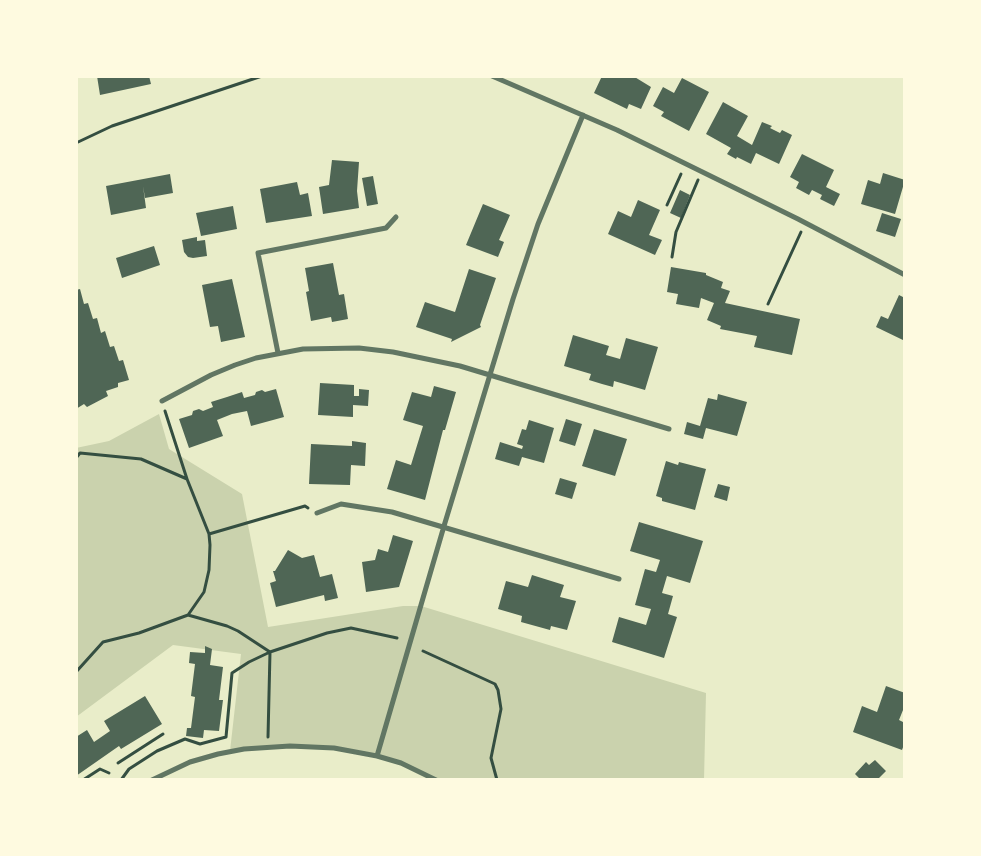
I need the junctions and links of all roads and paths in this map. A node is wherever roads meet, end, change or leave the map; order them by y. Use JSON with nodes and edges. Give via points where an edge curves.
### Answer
{"nodes":[{"id":1,"x":262,"y":76,"type":"edge"},
{"id":2,"x":492,"y":76,"type":"edge"},
{"id":3,"x":583,"y":114,"type":"junction"},
{"id":4,"x":76,"y":142,"type":"edge"},
{"id":5,"x":685,"y":163,"type":"junction"},
{"id":6,"x":702,"y":171,"type":"junction"},
{"id":7,"x":667,"y":205,"type":"dead end"},
{"id":8,"x":396,"y":217,"type":"dead end"},
{"id":9,"x":805,"y":223,"type":"junction"},
{"id":10,"x":672,"y":257,"type":"dead end"},
{"id":11,"x":905,"y":275,"type":"edge"},
{"id":12,"x":768,"y":304,"type":"dead end"},
{"id":13,"x":278,"y":353,"type":"junction"},
{"id":14,"x":489,"y":374,"type":"junction"},
{"id":15,"x":162,"y":401,"type":"joint"},
{"id":16,"x":668,"y":430,"type":"dead end"},
{"id":17,"x":76,"y":458,"type":"edge"},
{"id":18,"x":187,"y":480,"type":"junction"},
{"id":19,"x":317,"y":513,"type":"joint"},
{"id":20,"x":444,"y":526,"type":"junction"},
{"id":21,"x":209,"y":534,"type":"junction"},
{"id":22,"x":619,"y":579,"type":"dead end"},
{"id":23,"x":188,"y":615,"type":"junction"},
{"id":24,"x":397,"y":638,"type":"dead end"},
{"id":25,"x":423,"y":651,"type":"dead end"},
{"id":26,"x":270,"y":652,"type":"junction"},
{"id":27,"x":76,"y":672,"type":"edge"},
{"id":28,"x":163,"y":734,"type":"dead end"},
{"id":29,"x":268,"y":747,"type":"junction"},
{"id":30,"x":377,"y":756,"type":"junction"},
{"id":31,"x":118,"y":763,"type":"dead end"},
{"id":32,"x":109,"y":773,"type":"dead end"},
{"id":33,"x":83,"y":780,"type":"edge"},
{"id":34,"x":122,"y":780,"type":"edge"},
{"id":35,"x":152,"y":780,"type":"edge"},
{"id":36,"x":436,"y":780,"type":"edge"},
{"id":37,"x":497,"y":780,"type":"edge"}],
"edges":[{"from":1,"to":4,"type":"path","via":[[112,126]]},
{"from":2,"to":3,"type":"street"},
{"from":3,"to":5,"type":"street"},
{"from":3,"to":14,"type":"street","via":[[538,224]]},
{"from":5,"to":6,"type":"street"},
{"from":5,"to":7,"type":"path"},
{"from":6,"to":9,"type":"street"},
{"from":6,"to":10,"type":"path","via":[[676,232]]},
{"from":8,"to":13,"type":"street","via":[[386,228],[258,253]]},
{"from":9,"to":11,"type":"street"},
{"from":9,"to":12,"type":"path"},
{"from":13,"to":14,"type":"street","via":[[359,348],[426,358]]},
{"from":13,"to":15,"type":"street","via":[[235,365]]},
{"from":14,"to":16,"type":"street"},
{"from":14,"to":20,"type":"street"},
{"from":15,"to":18,"type":"path"},
{"from":17,"to":18,"type":"path","via":[[80,453],[141,459]]},
{"from":18,"to":21,"type":"path"},
{"from":19,"to":20,"type":"street","via":[[341,504],[392,512]]},
{"from":19,"to":21,"type":"path","via":[[305,506]]},
{"from":20,"to":22,"type":"street"},
{"from":20,"to":30,"type":"street"},
{"from":21,"to":23,"type":"path","via":[[209,570],[204,592]]},
{"from":23,"to":26,"type":"path","via":[[227,626]]},
{"from":23,"to":27,"type":"path","via":[[104,642]]},
{"from":24,"to":26,"type":"path","via":[[351,628]]},
{"from":25,"to":37,"type":"path","via":[[495,684],[501,709],[491,758]]},
{"from":26,"to":29,"type":"path"},
{"from":26,"to":34,"type":"path","via":[[232,673],[226,737],[200,744],[185,739],[157,751],[129,769]]},
{"from":28,"to":31,"type":"path"},
{"from":29,"to":30,"type":"street","via":[[334,748]]},
{"from":29,"to":35,"type":"street","via":[[218,754],[190,762]]},
{"from":30,"to":36,"type":"street","via":[[401,763]]},
{"from":32,"to":33,"type":"path","via":[[100,769]]}]}
